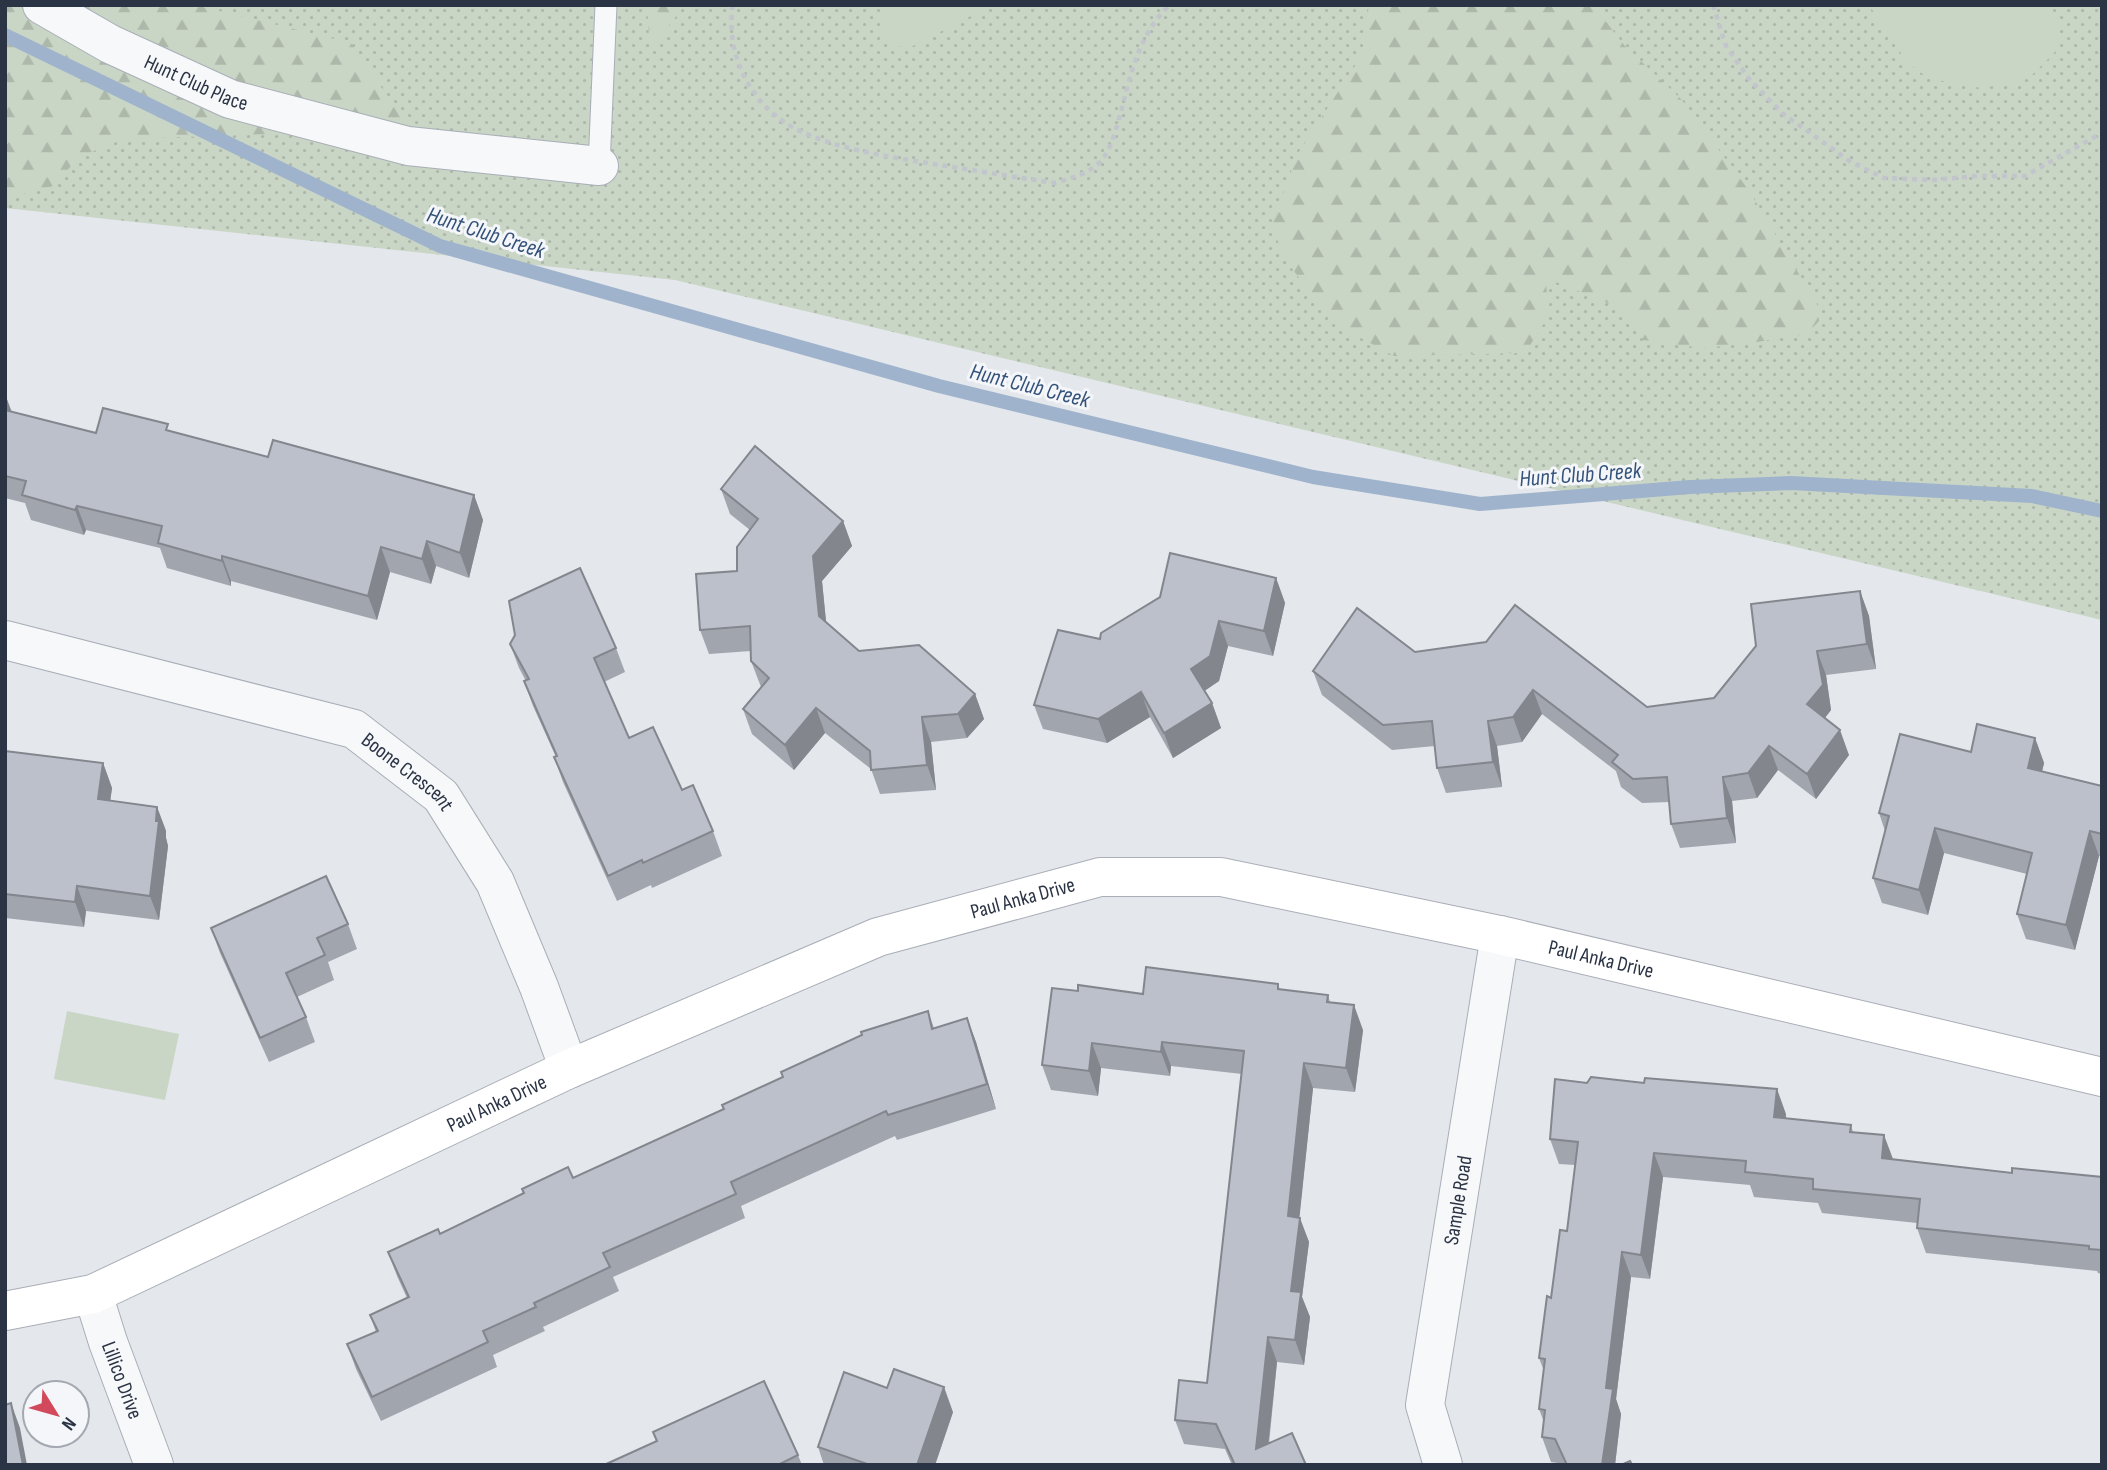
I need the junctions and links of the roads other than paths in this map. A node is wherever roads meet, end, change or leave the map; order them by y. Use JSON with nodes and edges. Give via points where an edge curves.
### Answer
{"nodes":[{"id":1,"x":43,"y":5,"type":"edge"},
{"id":2,"x":606,"y":5,"type":"edge"},
{"id":3,"x":599,"y":166,"type":"joint"},
{"id":4,"x":5,"y":640,"type":"edge"},
{"id":5,"x":1500,"y":935,"type":"junction"},
{"id":6,"x":569,"y":1069,"type":"junction"},
{"id":7,"x":2102,"y":1077,"type":"edge"},
{"id":8,"x":93,"y":1294,"type":"junction"},
{"id":9,"x":5,"y":1311,"type":"edge"},
{"id":10,"x":154,"y":1465,"type":"edge"},
{"id":11,"x":1443,"y":1465,"type":"edge"}],
"edges":[{"from":1,"to":3,"type":"street","name":"Hunt Club Place","via":[[110,44],[230,100],[408,146]]},
{"from":2,"to":3,"type":"lane"},
{"from":4,"to":6,"type":"street","name":"Boone Crescent","via":[[354,729],[448,806],[495,882]]},
{"from":5,"to":6,"type":"street","name":"Paul Anka Drive","via":[[1221,877],[1100,877],[878,937]]},
{"from":5,"to":7,"type":"street","name":"Paul Anka Drive"},
{"from":5,"to":11,"type":"street","name":"Sample Road","via":[[1425,1405]]},
{"from":6,"to":8,"type":"street","name":"Paul Anka Drive"},
{"from":8,"to":9,"type":"street","name":"Paul Anka Drive"},
{"from":8,"to":10,"type":"street","name":"Lillico Drive"}]}
